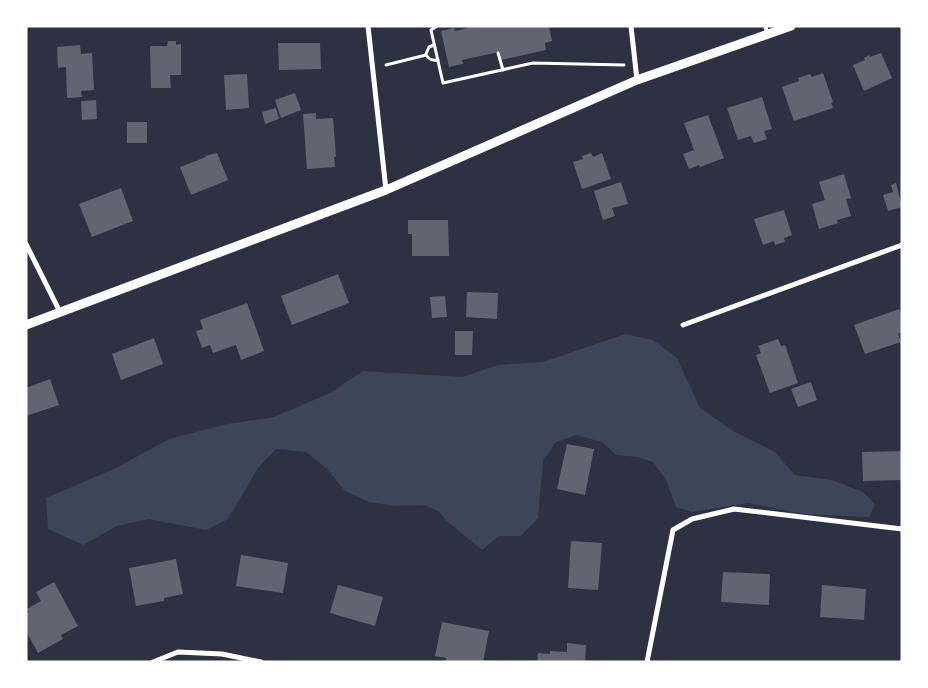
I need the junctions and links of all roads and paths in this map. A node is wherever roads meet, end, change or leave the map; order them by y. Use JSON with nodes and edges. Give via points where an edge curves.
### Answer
{"nodes":[{"id":1,"x":368,"y":26,"type":"edge"},
{"id":2,"x":437,"y":26,"type":"edge"},
{"id":3,"x":631,"y":26,"type":"edge"},
{"id":4,"x":791,"y":26,"type":"edge"},
{"id":5,"x":767,"y":30,"type":"edge"},
{"id":6,"x":434,"y":45,"type":"junction"},
{"id":7,"x":498,"y":53,"type":"dead end"},
{"id":8,"x":426,"y":55,"type":"junction"},
{"id":9,"x":438,"y":60,"type":"junction"},
{"id":10,"x":635,"y":66,"type":"junction"},
{"id":11,"x":373,"y":68,"type":"junction"},
{"id":12,"x":503,"y":70,"type":"junction"},
{"id":13,"x":637,"y":80,"type":"junction"},
{"id":14,"x":386,"y":190,"type":"junction"},
{"id":15,"x":26,"y":244,"type":"edge"},
{"id":16,"x":902,"y":245,"type":"edge"},
{"id":17,"x":60,"y":312,"type":"junction"},
{"id":18,"x":26,"y":325,"type":"edge"},
{"id":19,"x":683,"y":325,"type":"dead end"},
{"id":20,"x":902,"y":529,"type":"edge"},
{"id":21,"x":153,"y":662,"type":"edge"},
{"id":22,"x":261,"y":662,"type":"edge"},
{"id":23,"x":647,"y":662,"type":"edge"}],
"edges":[{"from":1,"to":11,"type":"street"},
{"from":2,"to":6,"type":"path","via":[[431,30]]},
{"from":3,"to":10,"type":"street"},
{"from":4,"to":5,"type":"street"},
{"from":5,"to":13,"type":"street"},
{"from":6,"to":8,"type":"path","via":[[429,47]]},
{"from":6,"to":9,"type":"path"},
{"from":7,"to":12,"type":"path"},
{"from":8,"to":9,"type":"path","via":[[431,60]]},
{"from":8,"to":11,"type":"path"},
{"from":9,"to":12,"type":"path","via":[[443,83]]},
{"from":10,"to":12,"type":"path","via":[[533,63]]},
{"from":10,"to":13,"type":"street"},
{"from":11,"to":14,"type":"street"},
{"from":13,"to":14,"type":"street"},
{"from":14,"to":17,"type":"street"},
{"from":15,"to":17,"type":"street"},
{"from":16,"to":19,"type":"street"},
{"from":17,"to":18,"type":"street"},
{"from":20,"to":23,"type":"street","via":[[734,508],[692,519],[673,530]]},
{"from":21,"to":22,"type":"street","via":[[178,652],[222,654]]}]}
